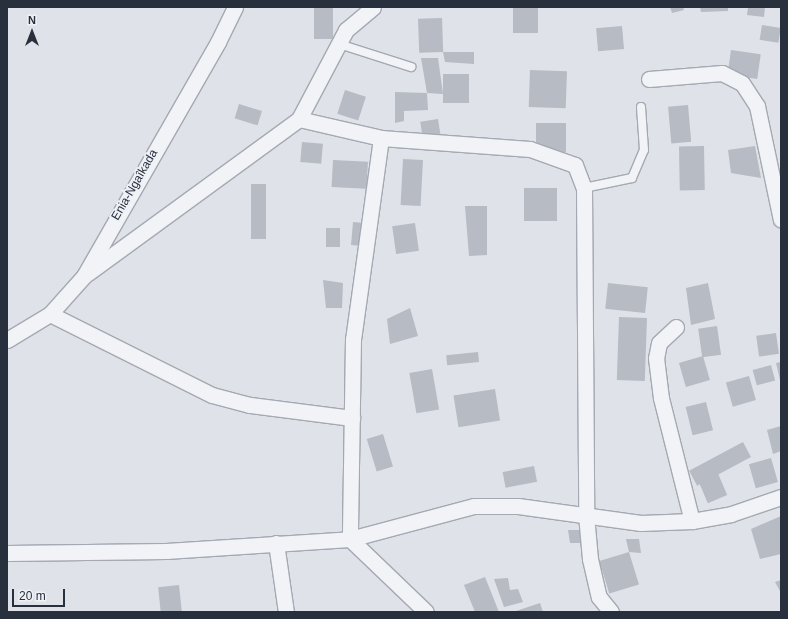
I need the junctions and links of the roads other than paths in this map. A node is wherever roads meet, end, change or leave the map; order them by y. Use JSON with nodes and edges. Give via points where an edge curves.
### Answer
{"nodes":[{"id":1,"x":234,"y":7,"type":"edge"},
{"id":2,"x":373,"y":7,"type":"edge"},
{"id":3,"x":339,"y":44,"type":"junction"},
{"id":4,"x":411,"y":67,"type":"dead end"},
{"id":5,"x":649,"y":79,"type":"dead end"},
{"id":6,"x":641,"y":107,"type":"dead end"},
{"id":7,"x":299,"y":118,"type":"junction"},
{"id":8,"x":381,"y":138,"type":"junction"},
{"id":9,"x":584,"y":188,"type":"junction"},
{"id":10,"x":781,"y":220,"type":"edge"},
{"id":11,"x":84,"y":276,"type":"junction"},
{"id":12,"x":50,"y":314,"type":"junction"},
{"id":13,"x":676,"y":327,"type":"dead end"},
{"id":14,"x":7,"y":340,"type":"edge"},
{"id":15,"x":352,"y":418,"type":"junction"},
{"id":16,"x":781,"y":497,"type":"edge"},
{"id":17,"x":586,"y":515,"type":"junction"},
{"id":18,"x":692,"y":521,"type":"junction"},
{"id":19,"x":350,"y":539,"type":"junction"},
{"id":20,"x":276,"y":542,"type":"junction"},
{"id":21,"x":7,"y":553,"type":"edge"},
{"id":22,"x":286,"y":612,"type":"edge"},
{"id":23,"x":426,"y":612,"type":"edge"},
{"id":24,"x":611,"y":612,"type":"edge"}],
"edges":[{"from":1,"to":11,"type":"street","name":"Enia-Ngaîkada","via":[[218,42]]},
{"from":2,"to":3,"type":"street","via":[[346,30]]},
{"from":3,"to":4,"type":"lane"},
{"from":3,"to":7,"type":"street"},
{"from":5,"to":10,"type":"street","via":[[722,73],[742,83],[757,106]]},
{"from":6,"to":9,"type":"lane","via":[[644,150],[632,178]]},
{"from":7,"to":8,"type":"street"},
{"from":7,"to":11,"type":"street"},
{"from":8,"to":9,"type":"street","via":[[530,149],[575,165]]},
{"from":8,"to":15,"type":"street","via":[[353,339]]},
{"from":9,"to":17,"type":"street"},
{"from":11,"to":12,"type":"street","name":"Enia-Ngaîkada"},
{"from":12,"to":14,"type":"street","name":"Enia-Ngaîkada"},
{"from":12,"to":15,"type":"street","via":[[212,395],[250,405]]},
{"from":13,"to":18,"type":"street","via":[[659,343],[656,358],[661,398]]},
{"from":15,"to":19,"type":"street"},
{"from":16,"to":18,"type":"street","via":[[731,514]]},
{"from":17,"to":18,"type":"street","via":[[641,523]]},
{"from":17,"to":19,"type":"street","via":[[518,506],[474,506]]},
{"from":17,"to":24,"type":"street","via":[[590,559],[599,597]]},
{"from":19,"to":20,"type":"street"},
{"from":19,"to":23,"type":"street"},
{"from":20,"to":21,"type":"street","via":[[166,551]]},
{"from":20,"to":22,"type":"street"}]}
